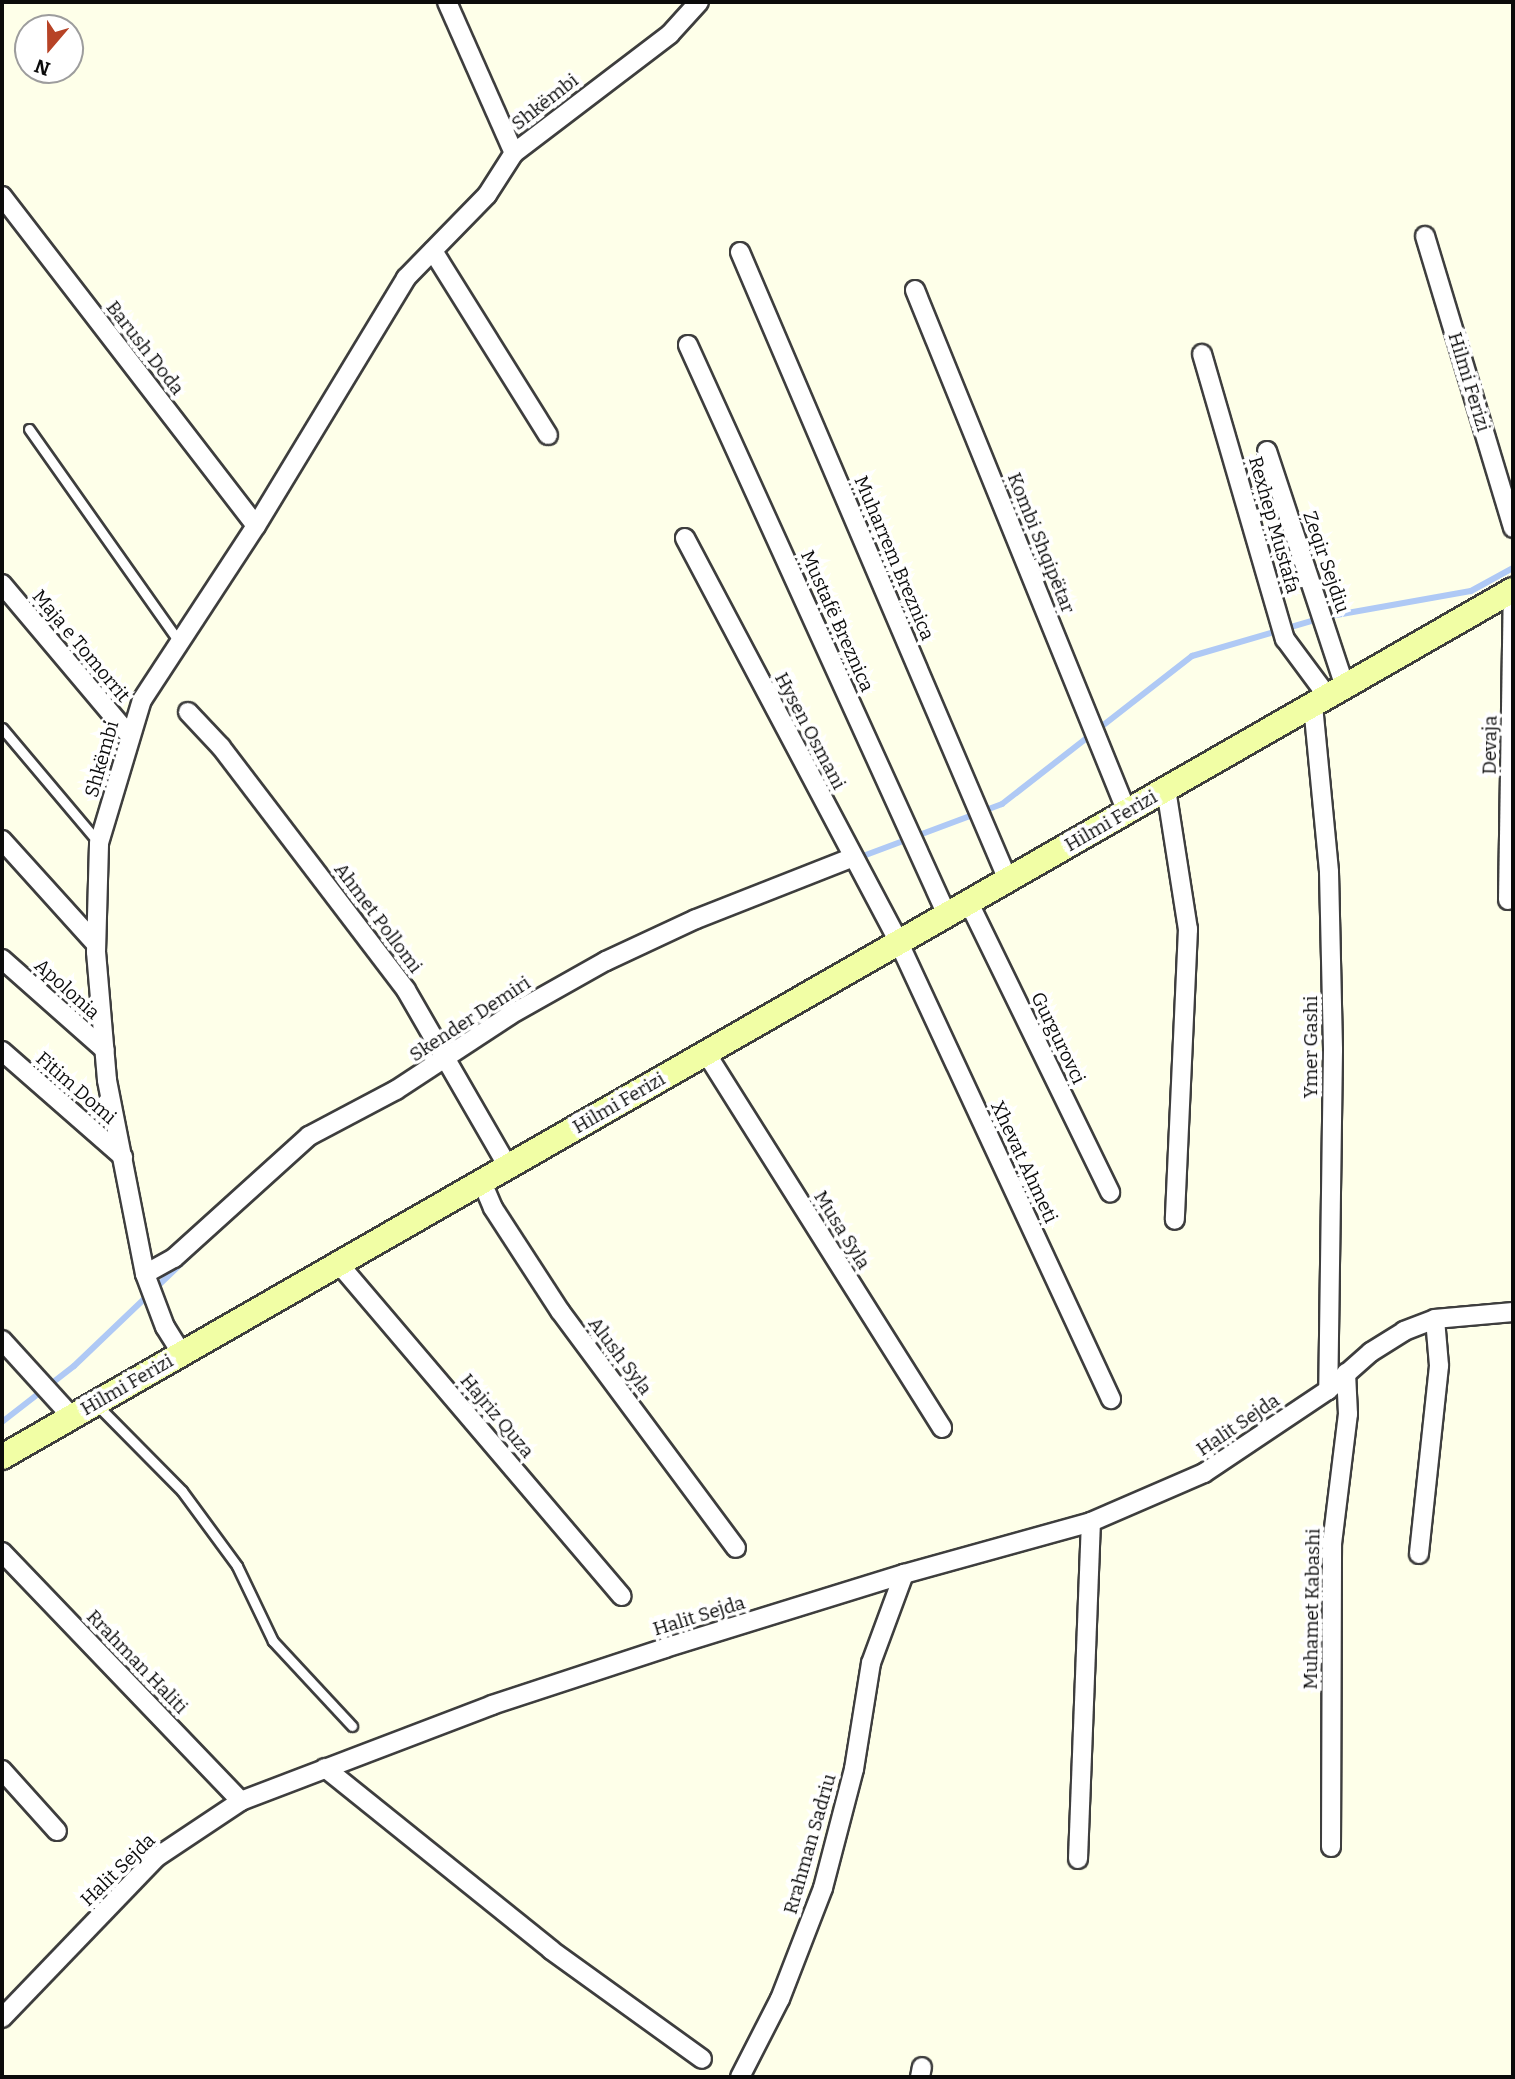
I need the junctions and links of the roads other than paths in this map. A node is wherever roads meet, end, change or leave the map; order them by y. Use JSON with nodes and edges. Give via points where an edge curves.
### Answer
{"nodes":[{"id":1,"x":447,"y":2,"type":"edge"},
{"id":2,"x":699,"y":2,"type":"edge"},
{"id":3,"x":514,"y":153,"type":"junction"},
{"id":4,"x":2,"y":196,"type":"edge"},
{"id":5,"x":1425,"y":236,"type":"dead end"},
{"id":6,"x":433,"y":251,"type":"junction"},
{"id":7,"x":740,"y":252,"type":"dead end"},
{"id":8,"x":915,"y":290,"type":"dead end"},
{"id":9,"x":688,"y":345,"type":"dead end"},
{"id":10,"x":1202,"y":354,"type":"dead end"},
{"id":11,"x":29,"y":429,"type":"dead end"},
{"id":12,"x":548,"y":435,"type":"dead end"},
{"id":13,"x":1267,"y":451,"type":"dead end"},
{"id":14,"x":256,"y":526,"type":"junction"},
{"id":15,"x":1513,"y":528,"type":"edge"},
{"id":16,"x":685,"y":538,"type":"dead end"},
{"id":17,"x":2,"y":584,"type":"edge"},
{"id":18,"x":1513,"y":591,"type":"edge"},
{"id":19,"x":181,"y":645,"type":"junction"},
{"id":20,"x":1329,"y":696,"type":"junction"},
{"id":21,"x":188,"y":712,"type":"dead end"},
{"id":22,"x":2,"y":728,"type":"edge"},
{"id":23,"x":129,"y":735,"type":"junction"},
{"id":24,"x":1166,"y":789,"type":"junction"},
{"id":25,"x":1127,"y":812,"type":"junction"},
{"id":26,"x":2,"y":840,"type":"edge"},
{"id":27,"x":99,"y":844,"type":"junction"},
{"id":28,"x":856,"y":862,"type":"junction"},
{"id":29,"x":1008,"y":880,"type":"junction"},
{"id":30,"x":1508,"y":900,"type":"dead end"},
{"id":31,"x":969,"y":903,"type":"junction"},
{"id":32,"x":947,"y":915,"type":"junction"},
{"id":33,"x":899,"y":943,"type":"junction"},
{"id":34,"x":96,"y":944,"type":"junction"},
{"id":35,"x":2,"y":959,"type":"edge"},
{"id":36,"x":104,"y":1050,"type":"junction"},
{"id":37,"x":2,"y":1051,"type":"edge"},
{"id":38,"x":706,"y":1054,"type":"junction"},
{"id":39,"x":450,"y":1064,"type":"junction"},
{"id":40,"x":123,"y":1157,"type":"junction"},
{"id":41,"x":508,"y":1167,"type":"junction"},
{"id":42,"x":482,"y":1182,"type":"junction"},
{"id":43,"x":1110,"y":1192,"type":"dead end"},
{"id":44,"x":1175,"y":1220,"type":"dead end"},
{"id":45,"x":339,"y":1264,"type":"junction"},
{"id":46,"x":147,"y":1280,"type":"junction"},
{"id":47,"x":1513,"y":1312,"type":"edge"},
{"id":48,"x":1436,"y":1319,"type":"junction"},
{"id":49,"x":2,"y":1340,"type":"edge"},
{"id":50,"x":182,"y":1354,"type":"junction"},
{"id":51,"x":1346,"y":1373,"type":"junction"},
{"id":52,"x":1328,"y":1390,"type":"junction"},
{"id":53,"x":1111,"y":1399,"type":"dead end"},
{"id":54,"x":95,"y":1403,"type":"junction"},
{"id":55,"x":72,"y":1416,"type":"junction"},
{"id":56,"x":942,"y":1428,"type":"dead end"},
{"id":57,"x":2,"y":1457,"type":"edge"},
{"id":58,"x":1091,"y":1522,"type":"junction"},
{"id":59,"x":736,"y":1548,"type":"dead end"},
{"id":60,"x":2,"y":1552,"type":"edge"},
{"id":61,"x":1419,"y":1554,"type":"dead end"},
{"id":62,"x":904,"y":1574,"type":"junction"},
{"id":63,"x":622,"y":1596,"type":"dead end"},
{"id":64,"x":352,"y":1726,"type":"dead end"},
{"id":65,"x":325,"y":1768,"type":"junction"},
{"id":66,"x":2,"y":1770,"type":"edge"},
{"id":67,"x":241,"y":1801,"type":"junction"},
{"id":68,"x":57,"y":1831,"type":"dead end"},
{"id":69,"x":1331,"y":1847,"type":"dead end"},
{"id":70,"x":1077,"y":1859,"type":"dead end"},
{"id":71,"x":2,"y":2018,"type":"edge"},
{"id":72,"x":702,"y":2059,"type":"dead end"},
{"id":73,"x":740,"y":2077,"type":"edge"}],
"edges":[{"from":1,"to":3,"type":"street"},
{"from":2,"to":3,"type":"street","name":"Shkëmbi","via":[[670,34]]},
{"from":3,"to":6,"type":"street","name":"Shkëmbi","via":[[487,195]]},
{"from":4,"to":14,"type":"street","name":"Barush Doda"},
{"from":5,"to":15,"type":"street","name":"Hilmi Ferizi"},
{"from":6,"to":12,"type":"street"},
{"from":6,"to":14,"type":"street","name":"Shkëmbi","via":[[406,278]]},
{"from":7,"to":29,"type":"street","name":"Muharrem Breznica"},
{"from":8,"to":25,"type":"street","name":"Kombi Shqipëtar"},
{"from":9,"to":32,"type":"street","name":"Mustafë Breznica"},
{"from":10,"to":20,"type":"street","name":"Rexhep Mustafa","via":[[1285,639]]},
{"from":11,"to":19,"type":"lane"},
{"from":13,"to":20,"type":"street","name":"Zeqir Sejdiu","via":[[1327,630]]},
{"from":14,"to":19,"type":"street","name":"Shkëmbi"},
{"from":16,"to":28,"type":"street","name":"Hysen Osmani"},
{"from":17,"to":23,"type":"street","name":"Maja e Tomorrit"},
{"from":18,"to":20,"type":"street","name":"Hilmi Ferizi"},
{"from":18,"to":30,"type":"street","name":"Devaja"},
{"from":19,"to":23,"type":"street","name":"Shkëmbi","via":[[142,700]]},
{"from":20,"to":24,"type":"street","name":"Hilmi Ferizi"},
{"from":20,"to":52,"type":"street","name":"Ymer Gashi","via":[[1333,1050]]},
{"from":21,"to":39,"type":"street","name":"Ahmet Pollomi","via":[[221,747],[407,990]]},
{"from":22,"to":27,"type":"lane"},
{"from":23,"to":27,"type":"street","name":"Shkëmbi"},
{"from":24,"to":25,"type":"street","name":"Hilmi Ferizi"},
{"from":24,"to":44,"type":"street","name":"Hilmi Ferizi","via":[[1188,929]]},
{"from":25,"to":29,"type":"street","name":"Hilmi Ferizi"},
{"from":26,"to":34,"type":"street"},
{"from":27,"to":34,"type":"street","name":"Shkëmbi"},
{"from":28,"to":33,"type":"street","name":"Hysen Osmani"},
{"from":28,"to":39,"type":"street","name":"Skender Demiri","via":[[696,919],[606,961],[510,1015]]},
{"from":29,"to":31,"type":"street","name":"Hilmi Ferizi"},
{"from":31,"to":32,"type":"street","name":"Hilmi Ferizi"},
{"from":31,"to":43,"type":"street","name":"Gurgurovci"},
{"from":32,"to":33,"type":"street","name":"Hilmi Ferizi"},
{"from":33,"to":38,"type":"street","name":"Hilmi Ferizi"},
{"from":33,"to":53,"type":"street","name":"Xhevat Ahmeti"},
{"from":34,"to":36,"type":"street","name":"Shkëmbi"},
{"from":35,"to":36,"type":"street","name":"Apolonia"},
{"from":36,"to":40,"type":"street","name":"Shkëmbi"},
{"from":37,"to":40,"type":"street","name":"Fitim Domi"},
{"from":38,"to":41,"type":"street","name":"Hilmi Ferizi"},
{"from":38,"to":56,"type":"street","name":"Musa Syla"},
{"from":39,"to":41,"type":"street","name":"Ahmet Pollomi"},
{"from":39,"to":46,"type":"street","name":"Skender Demiri","via":[[309,1136]]},
{"from":40,"to":46,"type":"street","name":"Shkëmbi"},
{"from":41,"to":42,"type":"street","name":"Hilmi Ferizi"},
{"from":42,"to":45,"type":"street","name":"Hilmi Ferizi"},
{"from":42,"to":59,"type":"street","name":"Alush Syla","via":[[493,1208],[560,1311]]},
{"from":45,"to":50,"type":"street","name":"Hilmi Ferizi"},
{"from":45,"to":63,"type":"street","name":"Hajriz Quza"},
{"from":46,"to":50,"type":"street","name":"Shkëmbi"},
{"from":47,"to":48,"type":"street"},
{"from":48,"to":51,"type":"street","via":[[1404,1331]]},
{"from":48,"to":61,"type":"street","via":[[1438,1366]]},
{"from":49,"to":55,"type":"street","name":"Hilmi Ferizi"},
{"from":50,"to":54,"type":"street","name":"Hilmi Ferizi"},
{"from":51,"to":52,"type":"street"},
{"from":51,"to":69,"type":"street","name":"Muhamet Kabashi","via":[[1348,1414],[1332,1544]]},
{"from":52,"to":58,"type":"street","name":"Halit Sejda","via":[[1205,1473]]},
{"from":54,"to":55,"type":"street","name":"Hilmi Ferizi"},
{"from":54,"to":64,"type":"lane","via":[[182,1491],[237,1566],[273,1641]]},
{"from":55,"to":57,"type":"street","name":"Hilmi Ferizi"},
{"from":58,"to":62,"type":"street","name":"Halit Sejda"},
{"from":58,"to":70,"type":"street"},
{"from":60,"to":67,"type":"street","name":"Rrahman Haliti"},
{"from":62,"to":65,"type":"street","name":"Halit Sejda","via":[[492,1705]]},
{"from":62,"to":73,"type":"street","name":"Rrahman Sadriu","via":[[871,1663],[854,1769],[823,1888],[780,1999]]},
{"from":65,"to":67,"type":"street","name":"Halit Sejda"},
{"from":65,"to":72,"type":"street","via":[[551,1950]]},
{"from":66,"to":68,"type":"street"},
{"from":67,"to":71,"type":"street","name":"Halit Sejda","via":[[157,1857]]}]}
